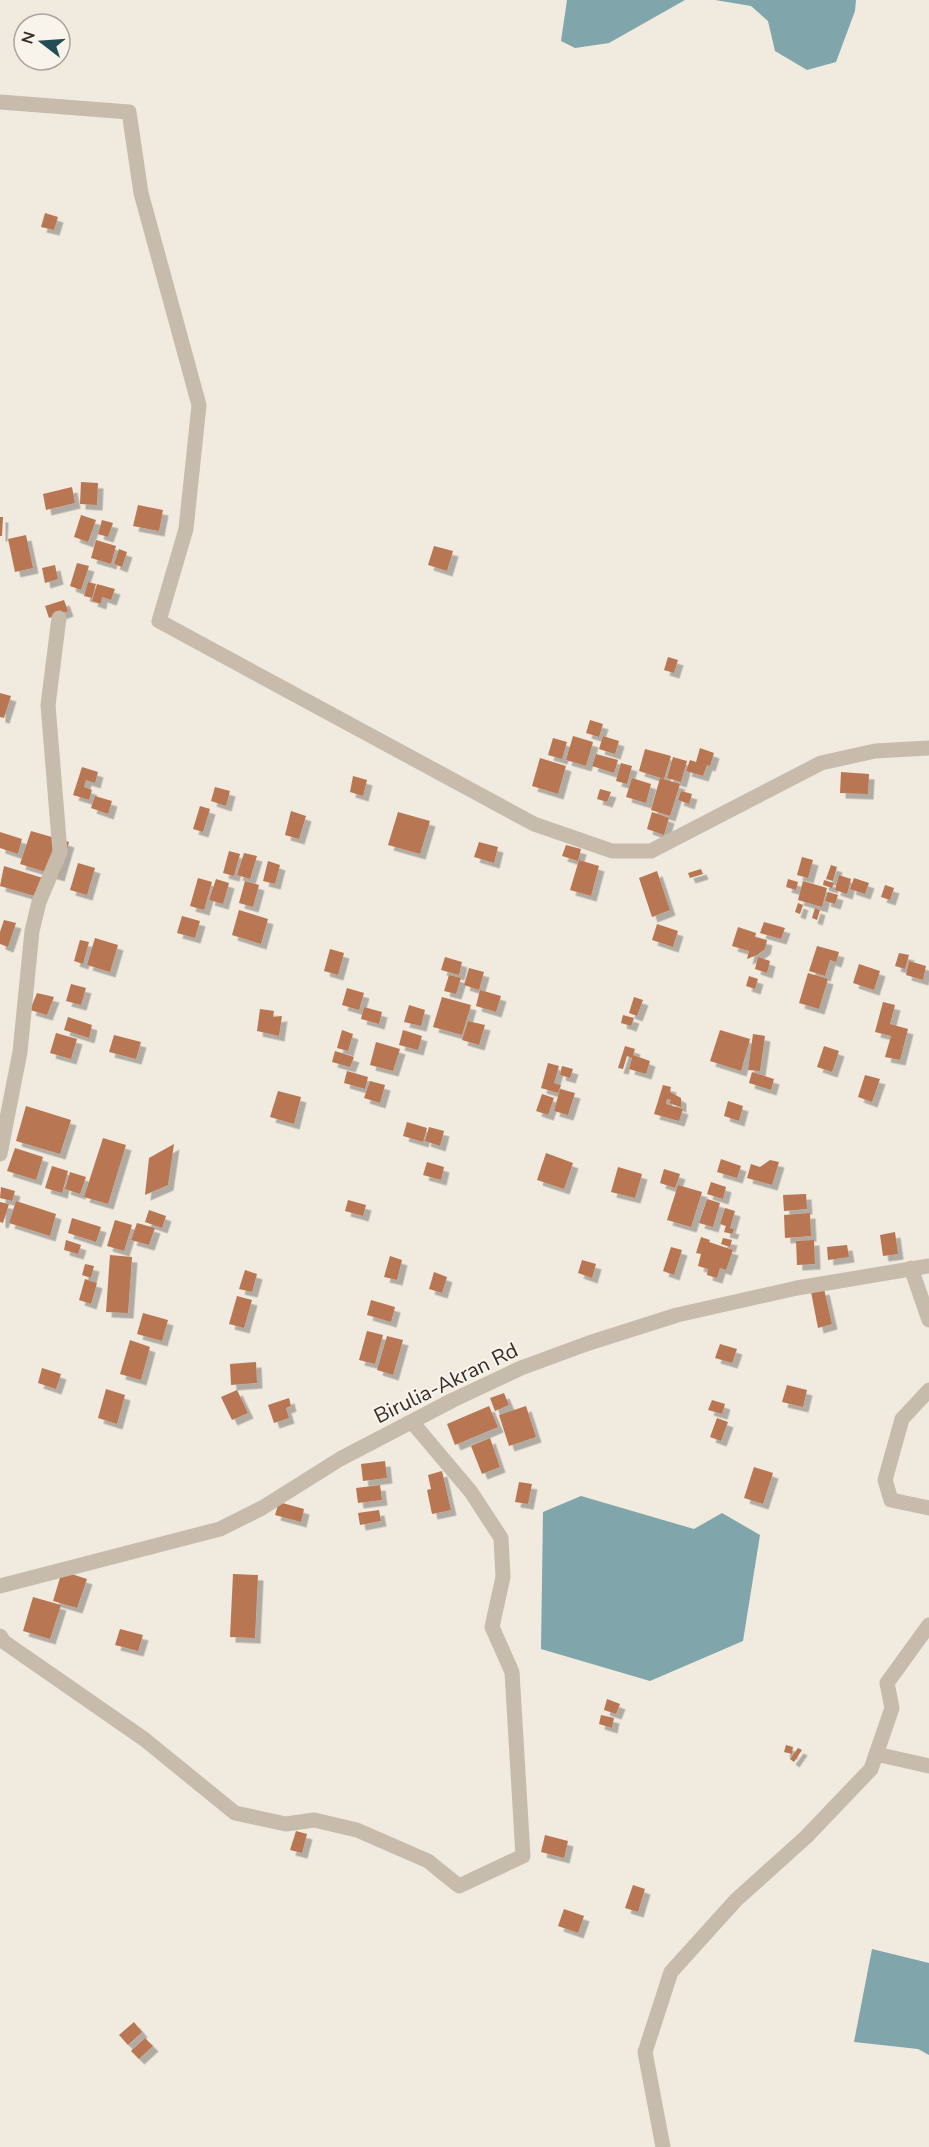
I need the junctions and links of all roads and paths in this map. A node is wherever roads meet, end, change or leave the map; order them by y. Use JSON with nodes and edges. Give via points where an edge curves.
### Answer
{"nodes":[{"id":1,"x":0,"y":102,"type":"edge"},
{"id":2,"x":59,"y":618,"type":"dead end"},
{"id":3,"x":929,"y":748,"type":"edge"},
{"id":4,"x":0,"y":1154,"type":"edge"},
{"id":5,"x":929,"y":1266,"type":"edge"},
{"id":6,"x":911,"y":1268,"type":"junction"},
{"id":7,"x":929,"y":1320,"type":"edge"},
{"id":8,"x":929,"y":1390,"type":"edge"},
{"id":9,"x":412,"y":1422,"type":"junction"},
{"id":10,"x":929,"y":1508,"type":"edge"},
{"id":11,"x":0,"y":1586,"type":"edge"},
{"id":12,"x":929,"y":1625,"type":"edge"},
{"id":13,"x":0,"y":1636,"type":"edge"},
{"id":14,"x":876,"y":1754,"type":"junction"},
{"id":15,"x":929,"y":1766,"type":"edge"},
{"id":16,"x":663,"y":2147,"type":"edge"}],
"edges":[{"from":1,"to":3,"type":"street","via":[[129,112],[141,194],[199,405],[186,529],[159,621],[534,824],[612,851],[651,851],[820,763],[875,751]]},
{"from":2,"to":4,"type":"street","via":[[48,705],[60,852],[39,902],[32,931],[20,1052]]},
{"from":5,"to":6,"type":"street","name":"Birulia-Akran Rd"},
{"from":6,"to":7,"type":"street"},
{"from":6,"to":9,"type":"street","name":"Birulia-Akran Rd","via":[[796,1288],[677,1315],[520,1368]]},
{"from":8,"to":10,"type":"street","via":[[902,1419],[885,1480],[891,1500]]},
{"from":9,"to":11,"type":"street","name":"Birulia-Akran Rd","via":[[220,1529]]},
{"from":9,"to":13,"type":"street","via":[[471,1492],[501,1538],[503,1577],[492,1627],[512,1672],[523,1857],[459,1886],[428,1861],[357,1830],[314,1820],[286,1824],[235,1813],[144,1739]]},
{"from":12,"to":14,"type":"street","via":[[887,1683],[892,1708]]},
{"from":14,"to":15,"type":"street"},
{"from":14,"to":16,"type":"street","via":[[871,1769],[806,1837],[736,1900],[671,1972],[645,2052]]}]}
